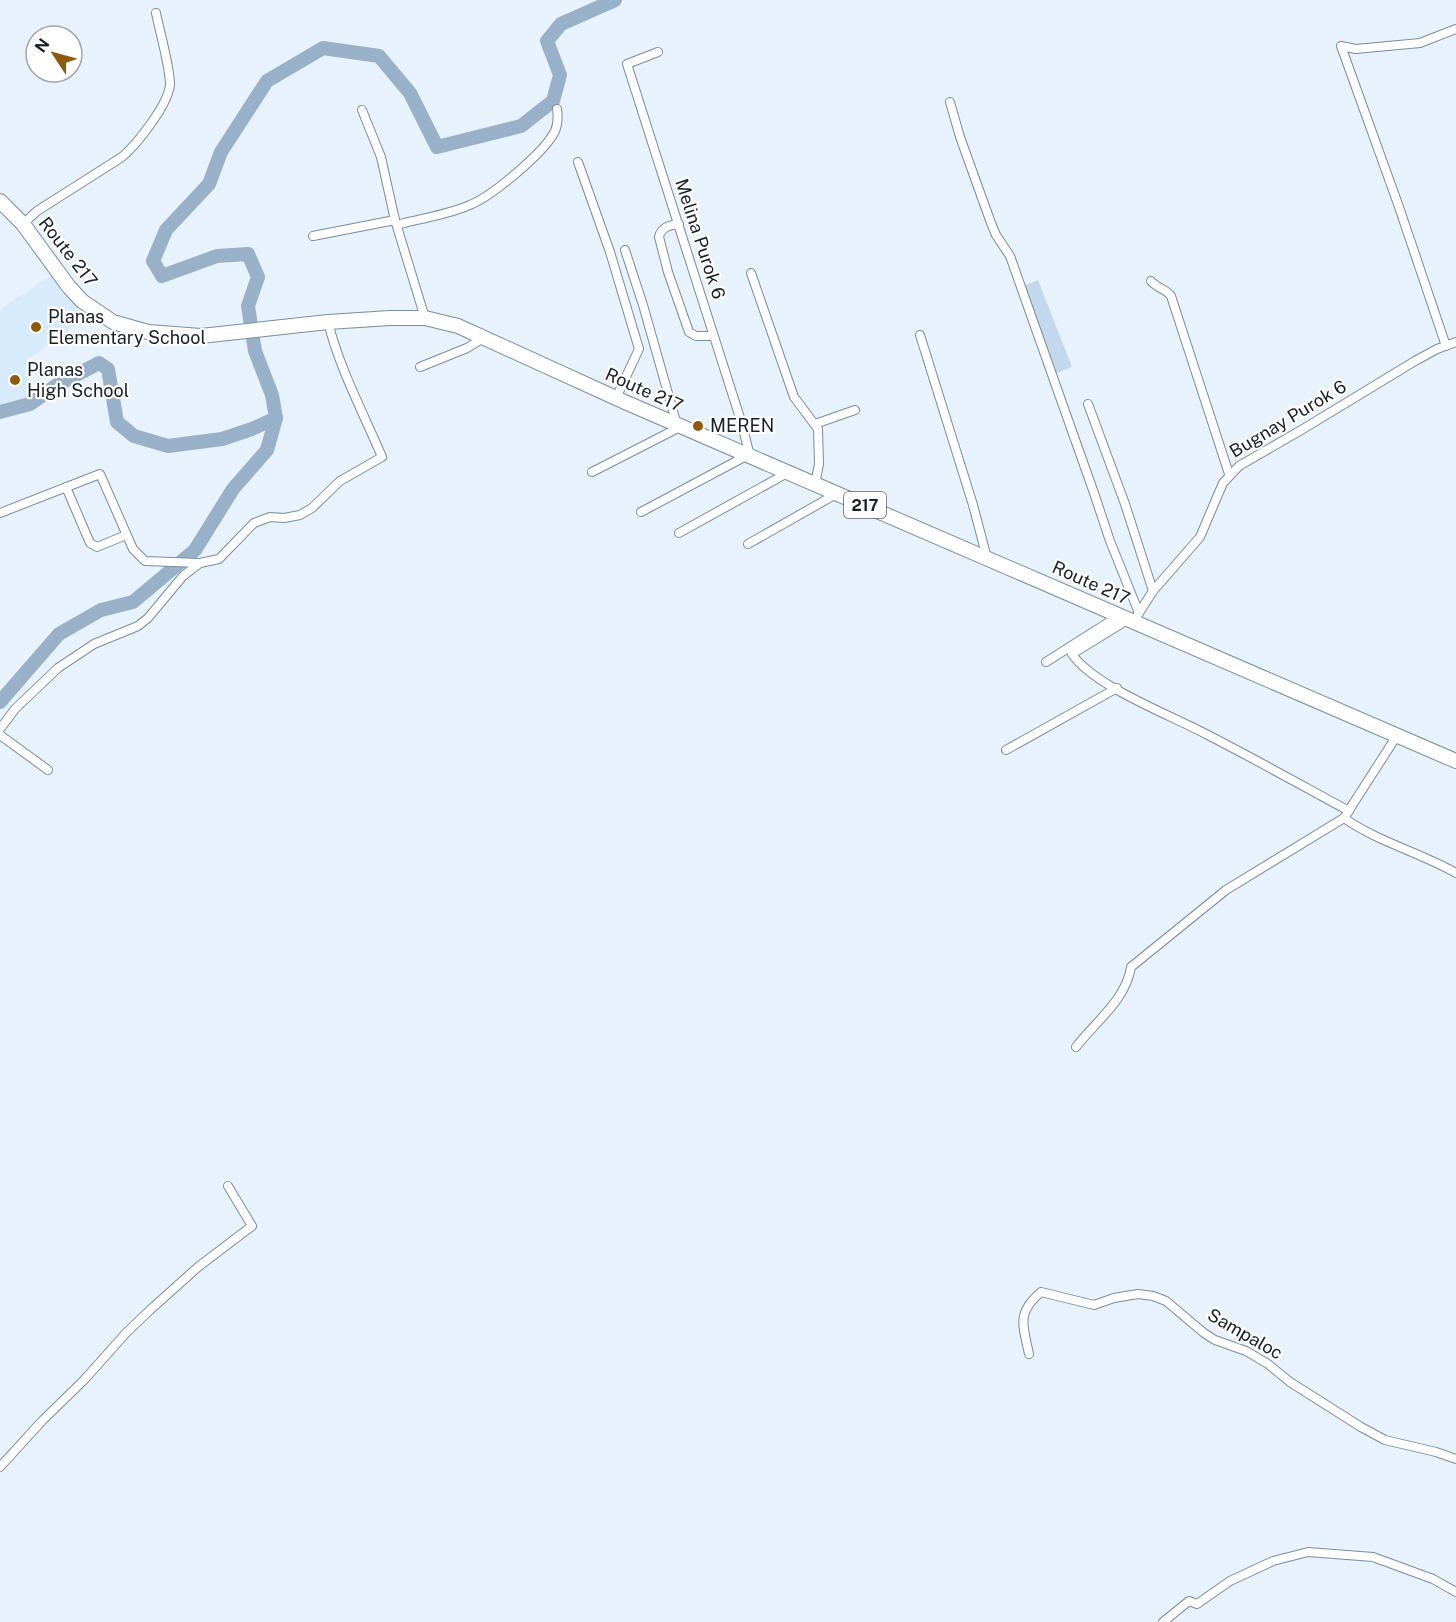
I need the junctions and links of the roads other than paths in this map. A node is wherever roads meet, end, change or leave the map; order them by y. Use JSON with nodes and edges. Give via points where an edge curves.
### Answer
{"nodes":[{"id":1,"x":156,"y":14,"type":"dead end"},
{"id":2,"x":1456,"y":29,"type":"edge"},
{"id":3,"x":658,"y":52,"type":"dead end"},
{"id":4,"x":950,"y":102,"type":"dead end"},
{"id":5,"x":557,"y":109,"type":"dead end"},
{"id":6,"x":362,"y":110,"type":"dead end"},
{"id":7,"x":578,"y":162,"type":"dead end"},
{"id":8,"x":0,"y":201,"type":"edge"},
{"id":9,"x":396,"y":223,"type":"junction"},
{"id":10,"x":23,"y":224,"type":"junction"},
{"id":11,"x":679,"y":224,"type":"junction"},
{"id":12,"x":313,"y":236,"type":"dead end"},
{"id":13,"x":625,"y":250,"type":"dead end"},
{"id":14,"x":752,"y":273,"type":"dead end"},
{"id":15,"x":1151,"y":281,"type":"dead end"},
{"id":16,"x":425,"y":318,"type":"junction"},
{"id":17,"x":328,"y":322,"type":"junction"},
{"id":18,"x":920,"y":335,"type":"dead end"},
{"id":19,"x":712,"y":336,"type":"junction"},
{"id":20,"x":485,"y":338,"type":"junction"},
{"id":21,"x":1456,"y":342,"type":"edge"},
{"id":22,"x":1446,"y":346,"type":"junction"},
{"id":23,"x":420,"y":367,"type":"dead end"},
{"id":24,"x":616,"y":398,"type":"junction"},
{"id":25,"x":1088,"y":404,"type":"dead end"},
{"id":26,"x":855,"y":410,"type":"dead end"},
{"id":27,"x":815,"y":424,"type":"junction"},
{"id":28,"x":679,"y":425,"type":"junction"},
{"id":29,"x":749,"y":455,"type":"junction"},
{"id":30,"x":592,"y":472,"type":"dead end"},
{"id":31,"x":789,"y":472,"type":"junction"},
{"id":32,"x":1229,"y":474,"type":"junction"},
{"id":33,"x":815,"y":484,"type":"junction"},
{"id":34,"x":66,"y":487,"type":"junction"},
{"id":35,"x":838,"y":493,"type":"junction"},
{"id":36,"x":641,"y":512,"type":"dead end"},
{"id":37,"x":0,"y":513,"type":"edge"},
{"id":38,"x":679,"y":533,"type":"dead end"},
{"id":39,"x":126,"y":535,"type":"junction"},
{"id":40,"x":748,"y":544,"type":"dead end"},
{"id":41,"x":987,"y":558,"type":"junction"},
{"id":42,"x":200,"y":563,"type":"junction"},
{"id":43,"x":1153,"y":591,"type":"junction"},
{"id":44,"x":1131,"y":617,"type":"junction"},
{"id":45,"x":1046,"y":662,"type":"dead end"},
{"id":46,"x":1116,"y":688,"type":"junction"},
{"id":47,"x":0,"y":729,"type":"edge"},
{"id":48,"x":0,"y":735,"type":"edge"},
{"id":49,"x":1396,"y":737,"type":"junction"},
{"id":50,"x":1006,"y":750,"type":"dead end"},
{"id":51,"x":1456,"y":761,"type":"edge"},
{"id":52,"x":48,"y":770,"type":"dead end"},
{"id":53,"x":1346,"y":814,"type":"junction"},
{"id":54,"x":1456,"y":873,"type":"edge"},
{"id":55,"x":1076,"y":1047,"type":"dead end"},
{"id":56,"x":228,"y":1185,"type":"dead end"},
{"id":57,"x":1029,"y":1354,"type":"dead end"},
{"id":58,"x":1456,"y":1460,"type":"edge"},
{"id":59,"x":0,"y":1467,"type":"edge"},
{"id":60,"x":1456,"y":1592,"type":"edge"},
{"id":61,"x":1163,"y":1622,"type":"edge"}],
"edges":[{"from":1,"to":10,"type":"street","via":[[170,81],[161,106],[122,157]]},
{"from":2,"to":22,"type":"street","via":[[1420,43],[1356,49],[1341,46]]},
{"from":3,"to":11,"type":"street","name":"Melina Purok 6","via":[[627,64]]},
{"from":4,"to":44,"type":"street","via":[[991,223],[1010,256],[1094,492]]},
{"from":5,"to":9,"type":"street","via":[[556,130],[547,143],[527,165],[484,197],[460,208]]},
{"from":6,"to":9,"type":"street","via":[[381,157]]},
{"from":7,"to":24,"type":"street","via":[[639,349]]},
{"from":8,"to":10,"type":"main road","name":"Route 217","number":"217"},
{"from":9,"to":12,"type":"street"},
{"from":9,"to":16,"type":"street"},
{"from":10,"to":17,"type":"main road","name":"Route 217","number":"217","via":[[75,294],[113,322],[148,332],[201,336]]},
{"from":11,"to":19,"type":"street","name":"Melina Purok 6"},
{"from":11,"to":19,"type":"street","via":[[668,226],[659,237],[668,272],[690,332]]},
{"from":13,"to":28,"type":"street"},
{"from":14,"to":27,"type":"street","via":[[794,397]]},
{"from":15,"to":32,"type":"street","via":[[1171,296]]},
{"from":16,"to":17,"type":"main road","name":"Route 217","number":"217"},
{"from":16,"to":20,"type":"main road","name":"Route 217","number":"217"},
{"from":17,"to":42,"type":"street","via":[[335,352],[382,457],[340,481],[300,515],[261,520],[219,560]]},
{"from":18,"to":41,"type":"street"},
{"from":19,"to":29,"type":"street","name":"Melina Purok 6"},
{"from":20,"to":23,"type":"street"},
{"from":20,"to":24,"type":"main road","name":"Route 217","number":"217"},
{"from":21,"to":22,"type":"street","name":"Bugnay Purok 6"},
{"from":22,"to":32,"type":"street","name":"Bugnay Purok 6"},
{"from":24,"to":28,"type":"main road","name":"Route 217","number":"217"},
{"from":25,"to":43,"type":"street"},
{"from":26,"to":27,"type":"street"},
{"from":27,"to":33,"type":"street","via":[[819,440]]},
{"from":28,"to":29,"type":"main road","name":"Route 217","number":"217"},
{"from":28,"to":30,"type":"street"},
{"from":29,"to":31,"type":"main road","name":"Route 217","number":"217"},
{"from":29,"to":36,"type":"street"},
{"from":31,"to":33,"type":"main road","name":"Route 217","number":"217"},
{"from":31,"to":38,"type":"street"},
{"from":32,"to":43,"type":"street","name":"Bugnay Purok 6","via":[[1200,537]]},
{"from":33,"to":35,"type":"main road","name":"Route 217","number":"217"},
{"from":34,"to":37,"type":"street"},
{"from":34,"to":39,"type":"street","via":[[90,543],[97,547]]},
{"from":34,"to":39,"type":"street","via":[[100,474]]},
{"from":35,"to":40,"type":"street"},
{"from":35,"to":41,"type":"main road","name":"Route 217","number":"217"},
{"from":39,"to":42,"type":"street","via":[[145,561]]},
{"from":41,"to":44,"type":"main road","name":"Route 217","number":"217"},
{"from":42,"to":47,"type":"street","via":[[138,626],[94,644],[58,668]]},
{"from":43,"to":44,"type":"street","name":"Bugnay Purok 6"},
{"from":44,"to":45,"type":"street"},
{"from":44,"to":46,"type":"street","via":[[1072,654],[1084,668]]},
{"from":44,"to":49,"type":"main road","name":"Route 217","number":"217"},
{"from":46,"to":50,"type":"street"},
{"from":46,"to":53,"type":"street"},
{"from":48,"to":52,"type":"street"},
{"from":49,"to":51,"type":"main road","name":"Route 217","number":"217"},
{"from":49,"to":53,"type":"street"},
{"from":53,"to":54,"type":"street","via":[[1376,837]]},
{"from":53,"to":55,"type":"street","via":[[1226,890],[1131,967],[1124,990]]},
{"from":56,"to":59,"type":"street","via":[[252,1227],[198,1267],[142,1318]]},
{"from":57,"to":58,"type":"street","name":"Sampaloc","via":[[1022,1321],[1024,1311],[1041,1292],[1094,1305],[1138,1294],[1153,1296],[1166,1301],[1215,1340],[1268,1364],[1361,1427],[1386,1440]]},
{"from":60,"to":61,"type":"street","via":[[1433,1579],[1373,1557],[1308,1552],[1273,1561],[1230,1581],[1197,1604],[1189,1601]]}]}
